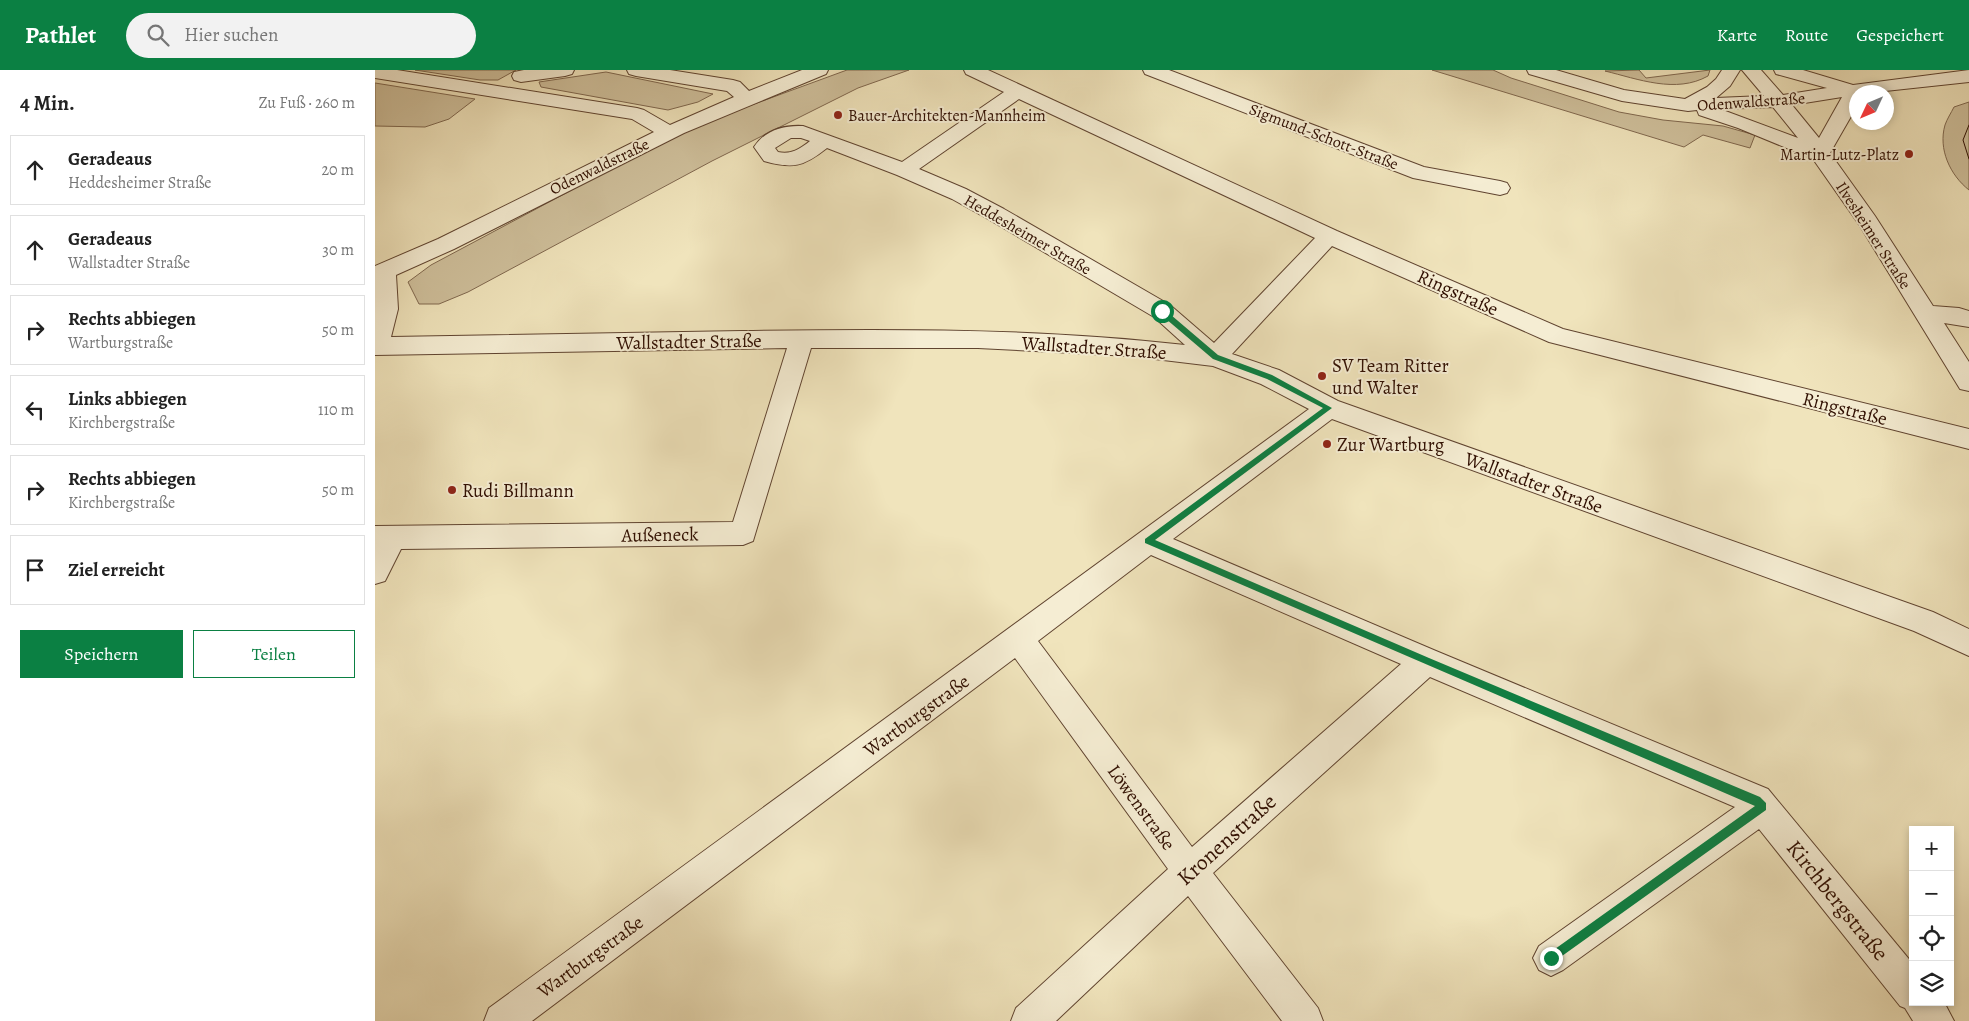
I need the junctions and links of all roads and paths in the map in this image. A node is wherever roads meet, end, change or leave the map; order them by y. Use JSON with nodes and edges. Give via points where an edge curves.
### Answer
{"nodes":[{"id":1,"x":565,"y":70,"type":"edge"},
{"id":2,"x":636,"y":70,"type":"edge"},
{"id":3,"x":819,"y":70,"type":"edge"},
{"id":4,"x":973,"y":70,"type":"edge"},
{"id":5,"x":1152,"y":70,"type":"edge"},
{"id":6,"x":1536,"y":70,"type":"edge"},
{"id":7,"x":1731,"y":70,"type":"edge"},
{"id":8,"x":1751,"y":70,"type":"edge"},
{"id":9,"x":1783,"y":70,"type":"edge"},
{"id":10,"x":375,"y":72,"type":"edge"},
{"id":11,"x":523,"y":73,"type":"edge"},
{"id":12,"x":1969,"y":76,"type":"edge"},
{"id":13,"x":1894,"y":85,"type":"edge"},
{"id":14,"x":1849,"y":88,"type":"edge"},
{"id":15,"x":1017,"y":91,"type":"junction"},
{"id":16,"x":1849,"y":91,"type":"edge"},
{"id":17,"x":507,"y":92,"type":"junction"},
{"id":18,"x":746,"y":98,"type":"junction"},
{"id":19,"x":1778,"y":101,"type":"junction"},
{"id":20,"x":1849,"y":102,"type":"edge"},
{"id":21,"x":1688,"y":105,"type":"junction"},
{"id":22,"x":667,"y":133,"type":"junction"},
{"id":23,"x":824,"y":140,"type":"dead end"},
{"id":24,"x":1819,"y":154,"type":"junction"},
{"id":25,"x":904,"y":170,"type":"junction"},
{"id":26,"x":1500,"y":188,"type":"dead end"},
{"id":27,"x":1329,"y":236,"type":"junction"},
{"id":28,"x":379,"y":273,"type":"edge"},
{"id":29,"x":1925,"y":314,"type":"junction"},
{"id":30,"x":1969,"y":319,"type":"edge"},
{"id":31,"x":802,"y":340,"type":"junction"},
{"id":32,"x":375,"y":345,"type":"edge"},
{"id":33,"x":1215,"y":357,"type":"junction"},
{"id":34,"x":1969,"y":382,"type":"edge"},
{"id":35,"x":1329,"y":408,"type":"junction"},
{"id":36,"x":1969,"y":439,"type":"edge"},
{"id":37,"x":384,"y":537,"type":"edge"},
{"id":38,"x":1148,"y":541,"type":"junction"},
{"id":39,"x":375,"y":572,"type":"edge"},
{"id":40,"x":1019,"y":639,"type":"junction"},
{"id":41,"x":1969,"y":643,"type":"edge"},
{"id":42,"x":1426,"y":661,"type":"junction"},
{"id":43,"x":1762,"y":807,"type":"junction"},
{"id":44,"x":1190,"y":871,"type":"junction"},
{"id":45,"x":1551,"y":958,"type":"dead end"},
{"id":46,"x":1909,"y":987,"type":"edge"},
{"id":47,"x":1924,"y":1006,"type":"edge"},
{"id":48,"x":502,"y":1021,"type":"edge"},
{"id":49,"x":1029,"y":1021,"type":"edge"},
{"id":50,"x":1305,"y":1021,"type":"edge"},
{"id":51,"x":1936,"y":1021,"type":"edge"}],
"edges":[{"from":1,"to":11,"type":"street"},
{"from":2,"to":18,"type":"street","via":[[733,86]]},
{"from":3,"to":18,"type":"street","name":"Odenwaldstraße"},
{"from":4,"to":15,"type":"street","name":"Ringstraße"},
{"from":5,"to":26,"type":"street","name":"Sigmund-Schott-Straße","via":[[1420,173]]},
{"from":6,"to":21,"type":"street","name":"Odenwaldstraße","via":[[1622,95]]},
{"from":7,"to":21,"type":"street","via":[[1725,83]]},
{"from":8,"to":19,"type":"street","name":"Ilvesheimer Straße"},
{"from":9,"to":14,"type":"street"},
{"from":10,"to":17,"type":"street"},
{"from":11,"to":17,"type":"street"},
{"from":12,"to":13,"type":"street","name":"Odenwaldstraße"},
{"from":15,"to":25,"type":"street"},
{"from":15,"to":27,"type":"street","name":"Ringstraße"},
{"from":16,"to":19,"type":"street","name":"Odenwaldstraße"},
{"from":17,"to":22,"type":"street","via":[[637,114]]},
{"from":18,"to":22,"type":"street","name":"Odenwaldstraße"},
{"from":19,"to":21,"type":"street","name":"Odenwaldstraße"},
{"from":19,"to":24,"type":"street","name":"Ilvesheimer Straße"},
{"from":20,"to":24,"type":"street"},
{"from":21,"to":24,"type":"street"},
{"from":22,"to":28,"type":"street","name":"Odenwaldstraße","via":[[439,247]]},
{"from":23,"to":25,"type":"street","name":"Heddesheimer Straße"},
{"from":24,"to":29,"type":"street","name":"Ilvesheimer Straße","via":[[1849,194]]},
{"from":25,"to":33,"type":"street","name":"Heddesheimer Straße","via":[[996,214],[1162,311]]},
{"from":27,"to":33,"type":"street"},
{"from":27,"to":36,"type":"street","name":"Ringstraße","via":[[1557,336]]},
{"from":28,"to":32,"type":"street","name":"Wallstadter Straße","via":[[387,309],[383,330]]},
{"from":29,"to":30,"type":"street"},
{"from":29,"to":34,"type":"street","name":"Ilvesheimer Straße"},
{"from":31,"to":32,"type":"street","name":"Wallstadter Straße"},
{"from":31,"to":33,"type":"street","name":"Wallstadter Straße","via":[[978,339],[1130,347]]},
{"from":31,"to":37,"type":"street","name":"Außeneck","via":[[743,533]]},
{"from":33,"to":35,"type":"street","name":"Wallstadter Straße","via":[[1270,377]]},
{"from":35,"to":38,"type":"street","name":"Wartburgstraße"},
{"from":35,"to":41,"type":"street","name":"Wallstadter Straße","via":[[1923,621]]},
{"from":37,"to":39,"type":"street"},
{"from":38,"to":40,"type":"street","name":"Wartburgstraße"},
{"from":38,"to":42,"type":"street","name":"Kirchbergstraße"},
{"from":40,"to":44,"type":"street","name":"Löwenstraße"},
{"from":40,"to":48,"type":"street","name":"Wartburgstraße"},
{"from":42,"to":43,"type":"street","name":"Kirchbergstraße","via":[[1757,800]]},
{"from":42,"to":44,"type":"street","name":"Kronenstraße"},
{"from":43,"to":45,"type":"street"},
{"from":43,"to":46,"type":"street","name":"Kirchbergstraße"},
{"from":44,"to":49,"type":"street","name":"Kronenstraße"},
{"from":44,"to":50,"type":"street","name":"Löwenstraße"},
{"from":47,"to":51,"type":"street"}]}
